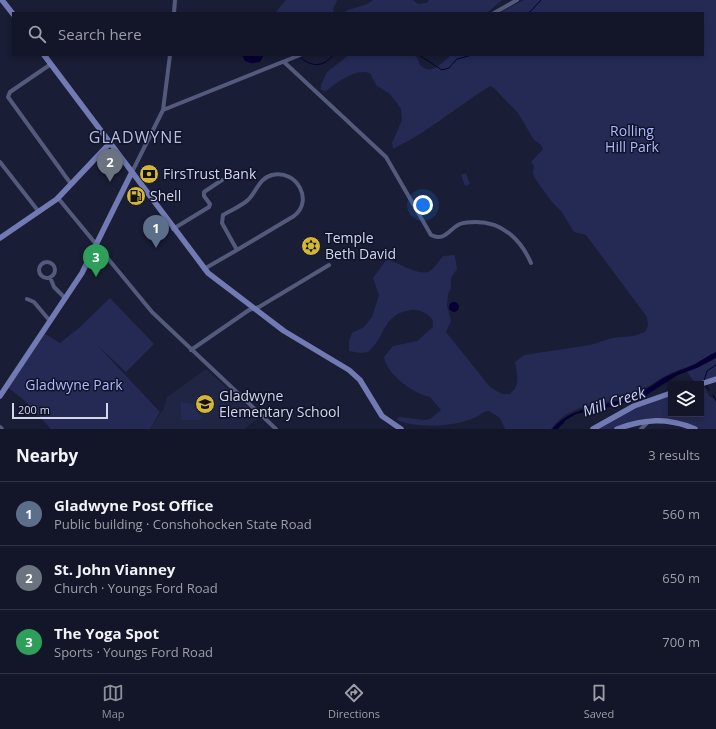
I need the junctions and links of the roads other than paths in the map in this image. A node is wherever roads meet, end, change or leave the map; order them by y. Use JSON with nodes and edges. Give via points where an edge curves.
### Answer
{"nodes":[{"id":1,"x":175,"y":0,"type":"edge"},
{"id":2,"x":517,"y":0,"type":"edge"},
{"id":3,"x":2,"y":3,"type":"edge"},
{"id":4,"x":174,"y":12,"type":"edge"},
{"id":5,"x":496,"y":12,"type":"edge"},
{"id":6,"x":12,"y":13,"type":"edge"},
{"id":7,"x":45,"y":56,"type":"edge"},
{"id":8,"x":170,"y":56,"type":"edge"},
{"id":9,"x":299,"y":56,"type":"edge"},
{"id":10,"x":284,"y":62,"type":"junction"},
{"id":11,"x":51,"y":64,"type":"junction"},
{"id":12,"x":163,"y":110,"type":"junction"},
{"id":13,"x":110,"y":143,"type":"junction"},
{"id":14,"x":0,"y":162,"type":"edge"},
{"id":15,"x":132,"y":172,"type":"junction"},
{"id":16,"x":222,"y":180,"type":"dead end"},
{"id":17,"x":71,"y":184,"type":"junction"},
{"id":18,"x":58,"y":198,"type":"junction"},
{"id":19,"x":39,"y":212,"type":"junction"},
{"id":20,"x":173,"y":228,"type":"junction"},
{"id":21,"x":0,"y":238,"type":"edge"},
{"id":22,"x":97,"y":244,"type":"junction"},
{"id":23,"x":237,"y":250,"type":"junction"},
{"id":24,"x":532,"y":263,"type":"dead end"},
{"id":25,"x":329,"y":265,"type":"dead end"},
{"id":26,"x":204,"y":269,"type":"junction"},
{"id":27,"x":50,"y":277,"type":"junction"},
{"id":28,"x":66,"y":298,"type":"junction"},
{"id":29,"x":27,"y":299,"type":"dead end"},
{"id":30,"x":253,"y":308,"type":"junction"},
{"id":31,"x":50,"y":321,"type":"junction"},
{"id":32,"x":191,"y":350,"type":"junction"},
{"id":33,"x":716,"y":379,"type":"edge"},
{"id":34,"x":704,"y":383,"type":"edge"},
{"id":35,"x":668,"y":394,"type":"edge"},
{"id":36,"x":0,"y":396,"type":"edge"},
{"id":37,"x":650,"y":420,"type":"junction"},
{"id":38,"x":276,"y":429,"type":"edge"},
{"id":39,"x":401,"y":429,"type":"edge"},
{"id":40,"x":593,"y":429,"type":"edge"},
{"id":41,"x":617,"y":429,"type":"edge"},
{"id":42,"x":641,"y":429,"type":"edge"},
{"id":43,"x":695,"y":429,"type":"edge"}],
"edges":[{"from":1,"to":4,"type":"street"},
{"from":2,"to":5,"type":"street"},
{"from":3,"to":6,"type":"main road"},
{"from":7,"to":11,"type":"main road"},
{"from":8,"to":12,"type":"street"},
{"from":9,"to":10,"type":"street"},
{"from":10,"to":12,"type":"street"},
{"from":10,"to":24,"type":"street","via":[[386,157],[431,235],[444,237],[460,224],[469,222],[496,225],[516,238]]},
{"from":11,"to":13,"type":"main road"},
{"from":11,"to":17,"type":"street","via":[[10,92],[8,97]]},
{"from":12,"to":15,"type":"street"},
{"from":13,"to":15,"type":"main road"},
{"from":13,"to":17,"type":"main road"},
{"from":14,"to":19,"type":"street"},
{"from":15,"to":20,"type":"main road"},
{"from":15,"to":22,"type":"main road"},
{"from":16,"to":20,"type":"street","via":[[204,192],[209,207]]},
{"from":17,"to":18,"type":"main road"},
{"from":18,"to":19,"type":"main road"},
{"from":18,"to":22,"type":"street"},
{"from":19,"to":21,"type":"main road"},
{"from":20,"to":26,"type":"main road"},
{"from":22,"to":28,"type":"main road"},
{"from":22,"to":32,"type":"street","via":[[152,312]]},
{"from":23,"to":23,"type":"street","via":[[222,223],[223,216],[248,200],[268,176],[280,174],[293,180],[303,195],[300,211]]},
{"from":23,"to":26,"type":"street"},
{"from":25,"to":30,"type":"street"},
{"from":26,"to":30,"type":"main road"},
{"from":27,"to":27,"type":"street","via":[[39,272],[40,264],[46,262],[54,267],[55,273]]},
{"from":27,"to":28,"type":"street","via":[[54,287]]},
{"from":28,"to":31,"type":"main road"},
{"from":29,"to":31,"type":"street","via":[[34,302]]},
{"from":30,"to":32,"type":"street"},
{"from":30,"to":39,"type":"main road","via":[[284,331],[353,374],[379,413]]},
{"from":31,"to":36,"type":"main road"},
{"from":32,"to":38,"type":"street"},
{"from":33,"to":34,"type":"main road"},
{"from":35,"to":40,"type":"main road","via":[[634,406]]},
{"from":37,"to":41,"type":"main road"},
{"from":37,"to":42,"type":"street"},
{"from":37,"to":43,"type":"main road","via":[[674,421]]}]}
